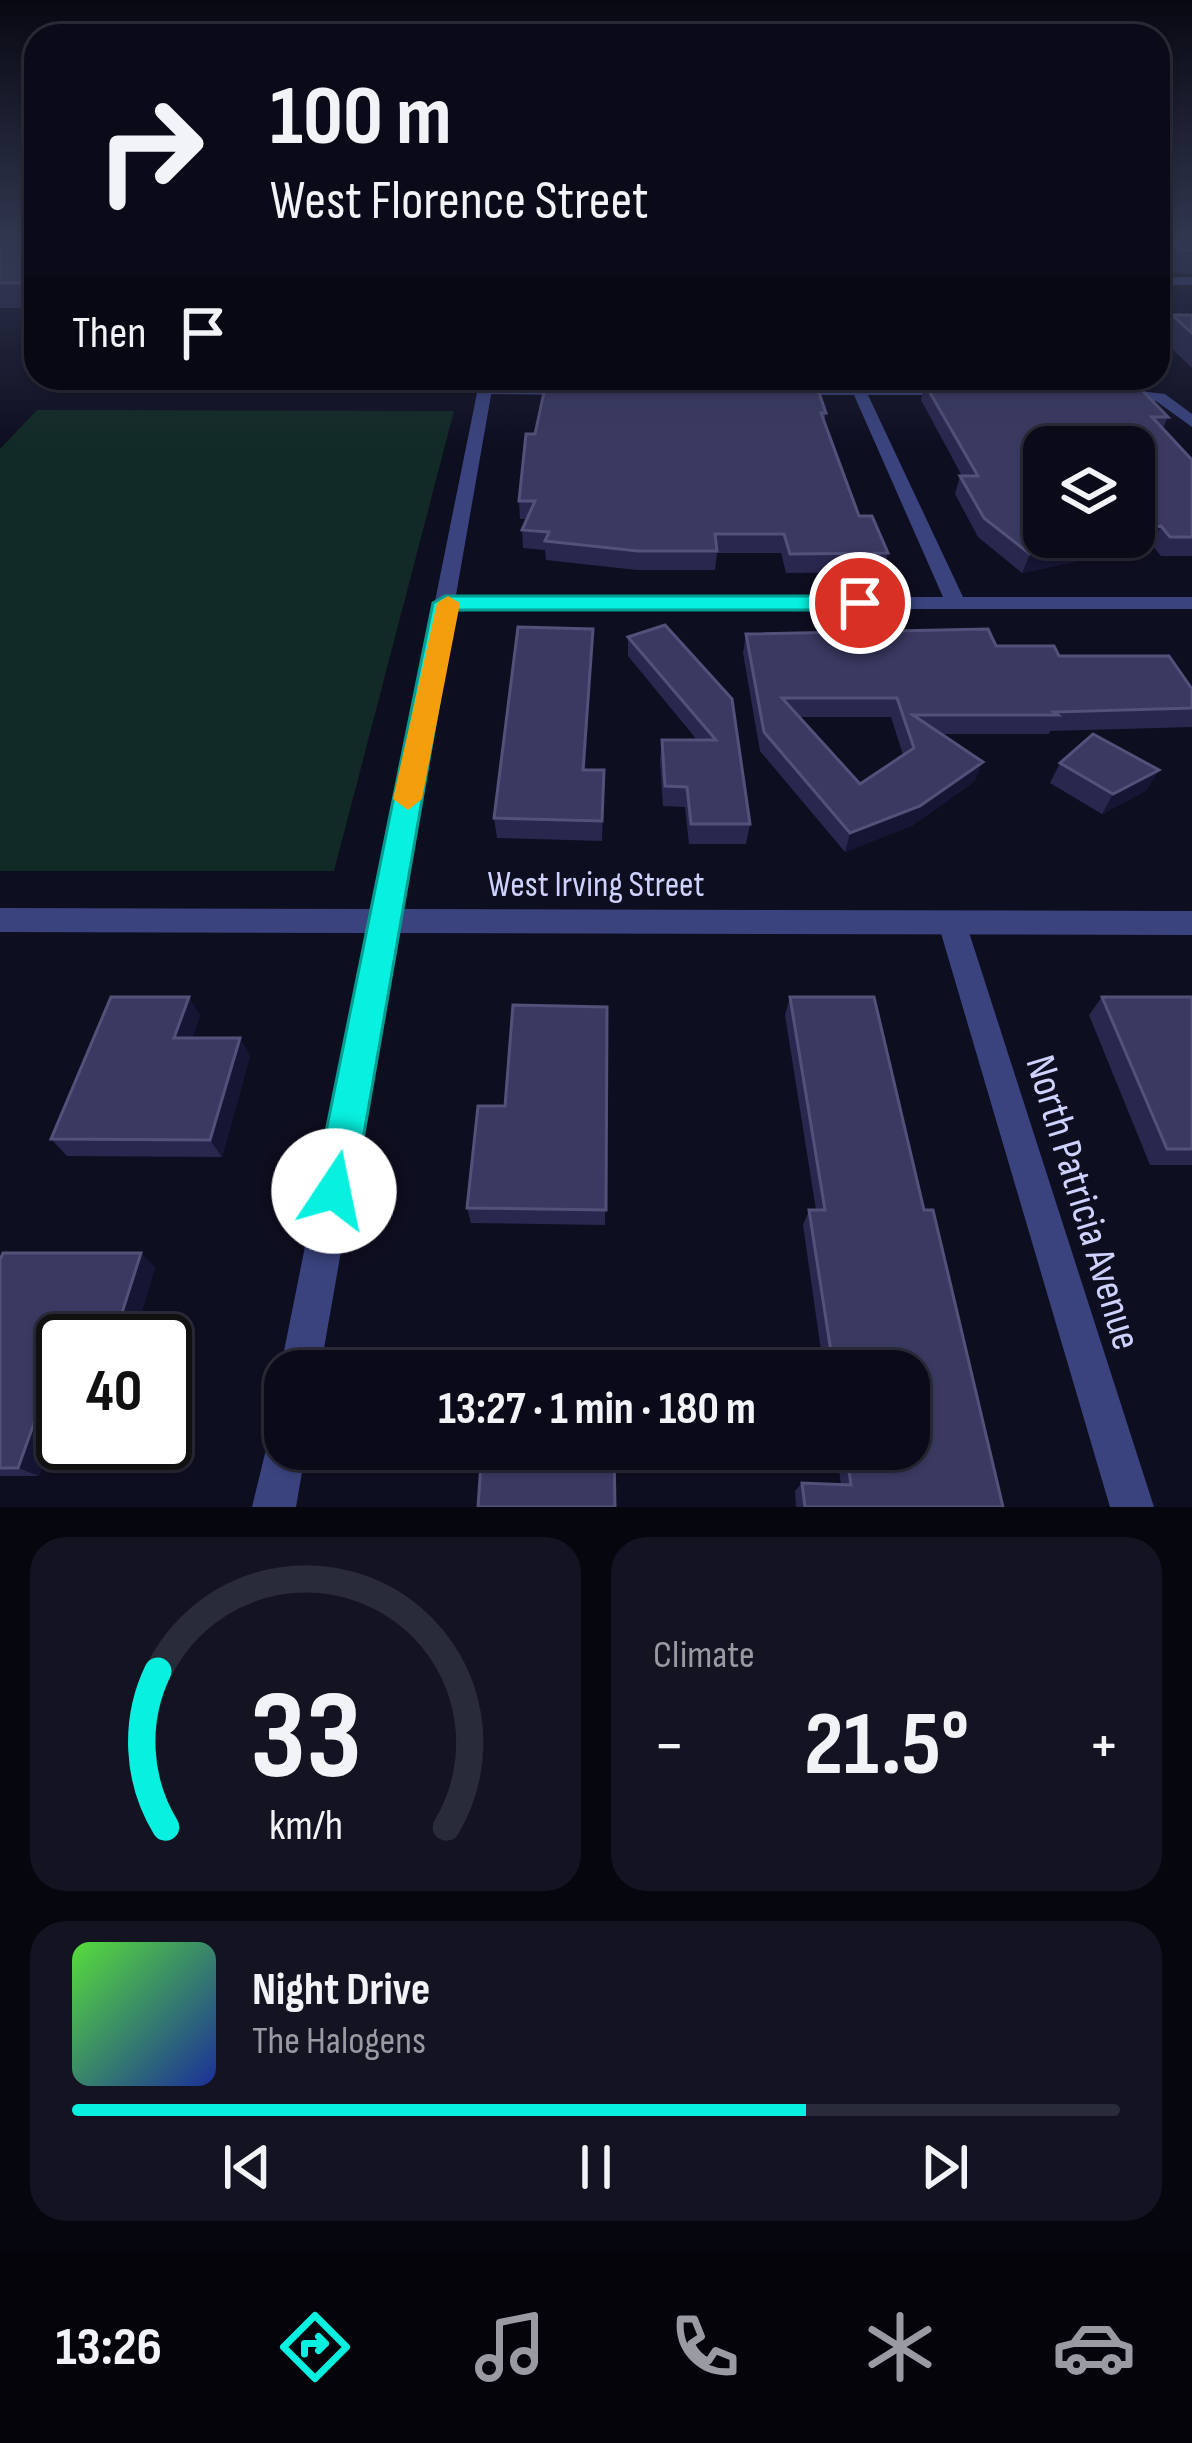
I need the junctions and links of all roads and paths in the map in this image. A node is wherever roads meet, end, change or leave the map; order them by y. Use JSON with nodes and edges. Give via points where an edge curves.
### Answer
{"nodes":[{"id":1,"x":485,"y":390,"type":"edge"},
{"id":2,"x":569,"y":390,"type":"edge"},
{"id":3,"x":583,"y":391,"type":"edge"},
{"id":4,"x":767,"y":391,"type":"edge"},
{"id":5,"x":859,"y":391,"type":"junction"},
{"id":6,"x":970,"y":392,"type":"edge"},
{"id":7,"x":1103,"y":392,"type":"edge"},
{"id":8,"x":1192,"y":422,"type":"edge"},
{"id":9,"x":445,"y":603,"type":"junction"},
{"id":10,"x":956,"y":603,"type":"junction"},
{"id":11,"x":1192,"y":603,"type":"edge"},
{"id":12,"x":0,"y":920,"type":"edge"},
{"id":13,"x":384,"y":920,"type":"junction"},
{"id":14,"x":952,"y":922,"type":"junction"},
{"id":15,"x":1192,"y":923,"type":"edge"},
{"id":16,"x":304,"y":1350,"type":"edge"},
{"id":17,"x":281,"y":1470,"type":"edge"},
{"id":18,"x":274,"y":1507,"type":"edge"},
{"id":19,"x":1132,"y":1507,"type":"edge"}],
"edges":[{"from":1,"to":9,"type":"street"},
{"from":2,"to":3,"type":"street"},
{"from":4,"to":5,"type":"street"},
{"from":5,"to":6,"type":"street"},
{"from":5,"to":10,"type":"street"},
{"from":7,"to":8,"type":"street","via":[[1160,398]]},
{"from":9,"to":10,"type":"street"},
{"from":9,"to":13,"type":"street"},
{"from":10,"to":11,"type":"street"},
{"from":12,"to":13,"type":"street","name":"West Irving Street"},
{"from":13,"to":14,"type":"street","name":"West Irving Street"},
{"from":13,"to":16,"type":"street"},
{"from":14,"to":15,"type":"street","name":"West Irving Street"},
{"from":14,"to":19,"type":"street","name":"North Patricia Avenue"},
{"from":17,"to":18,"type":"street"}]}
